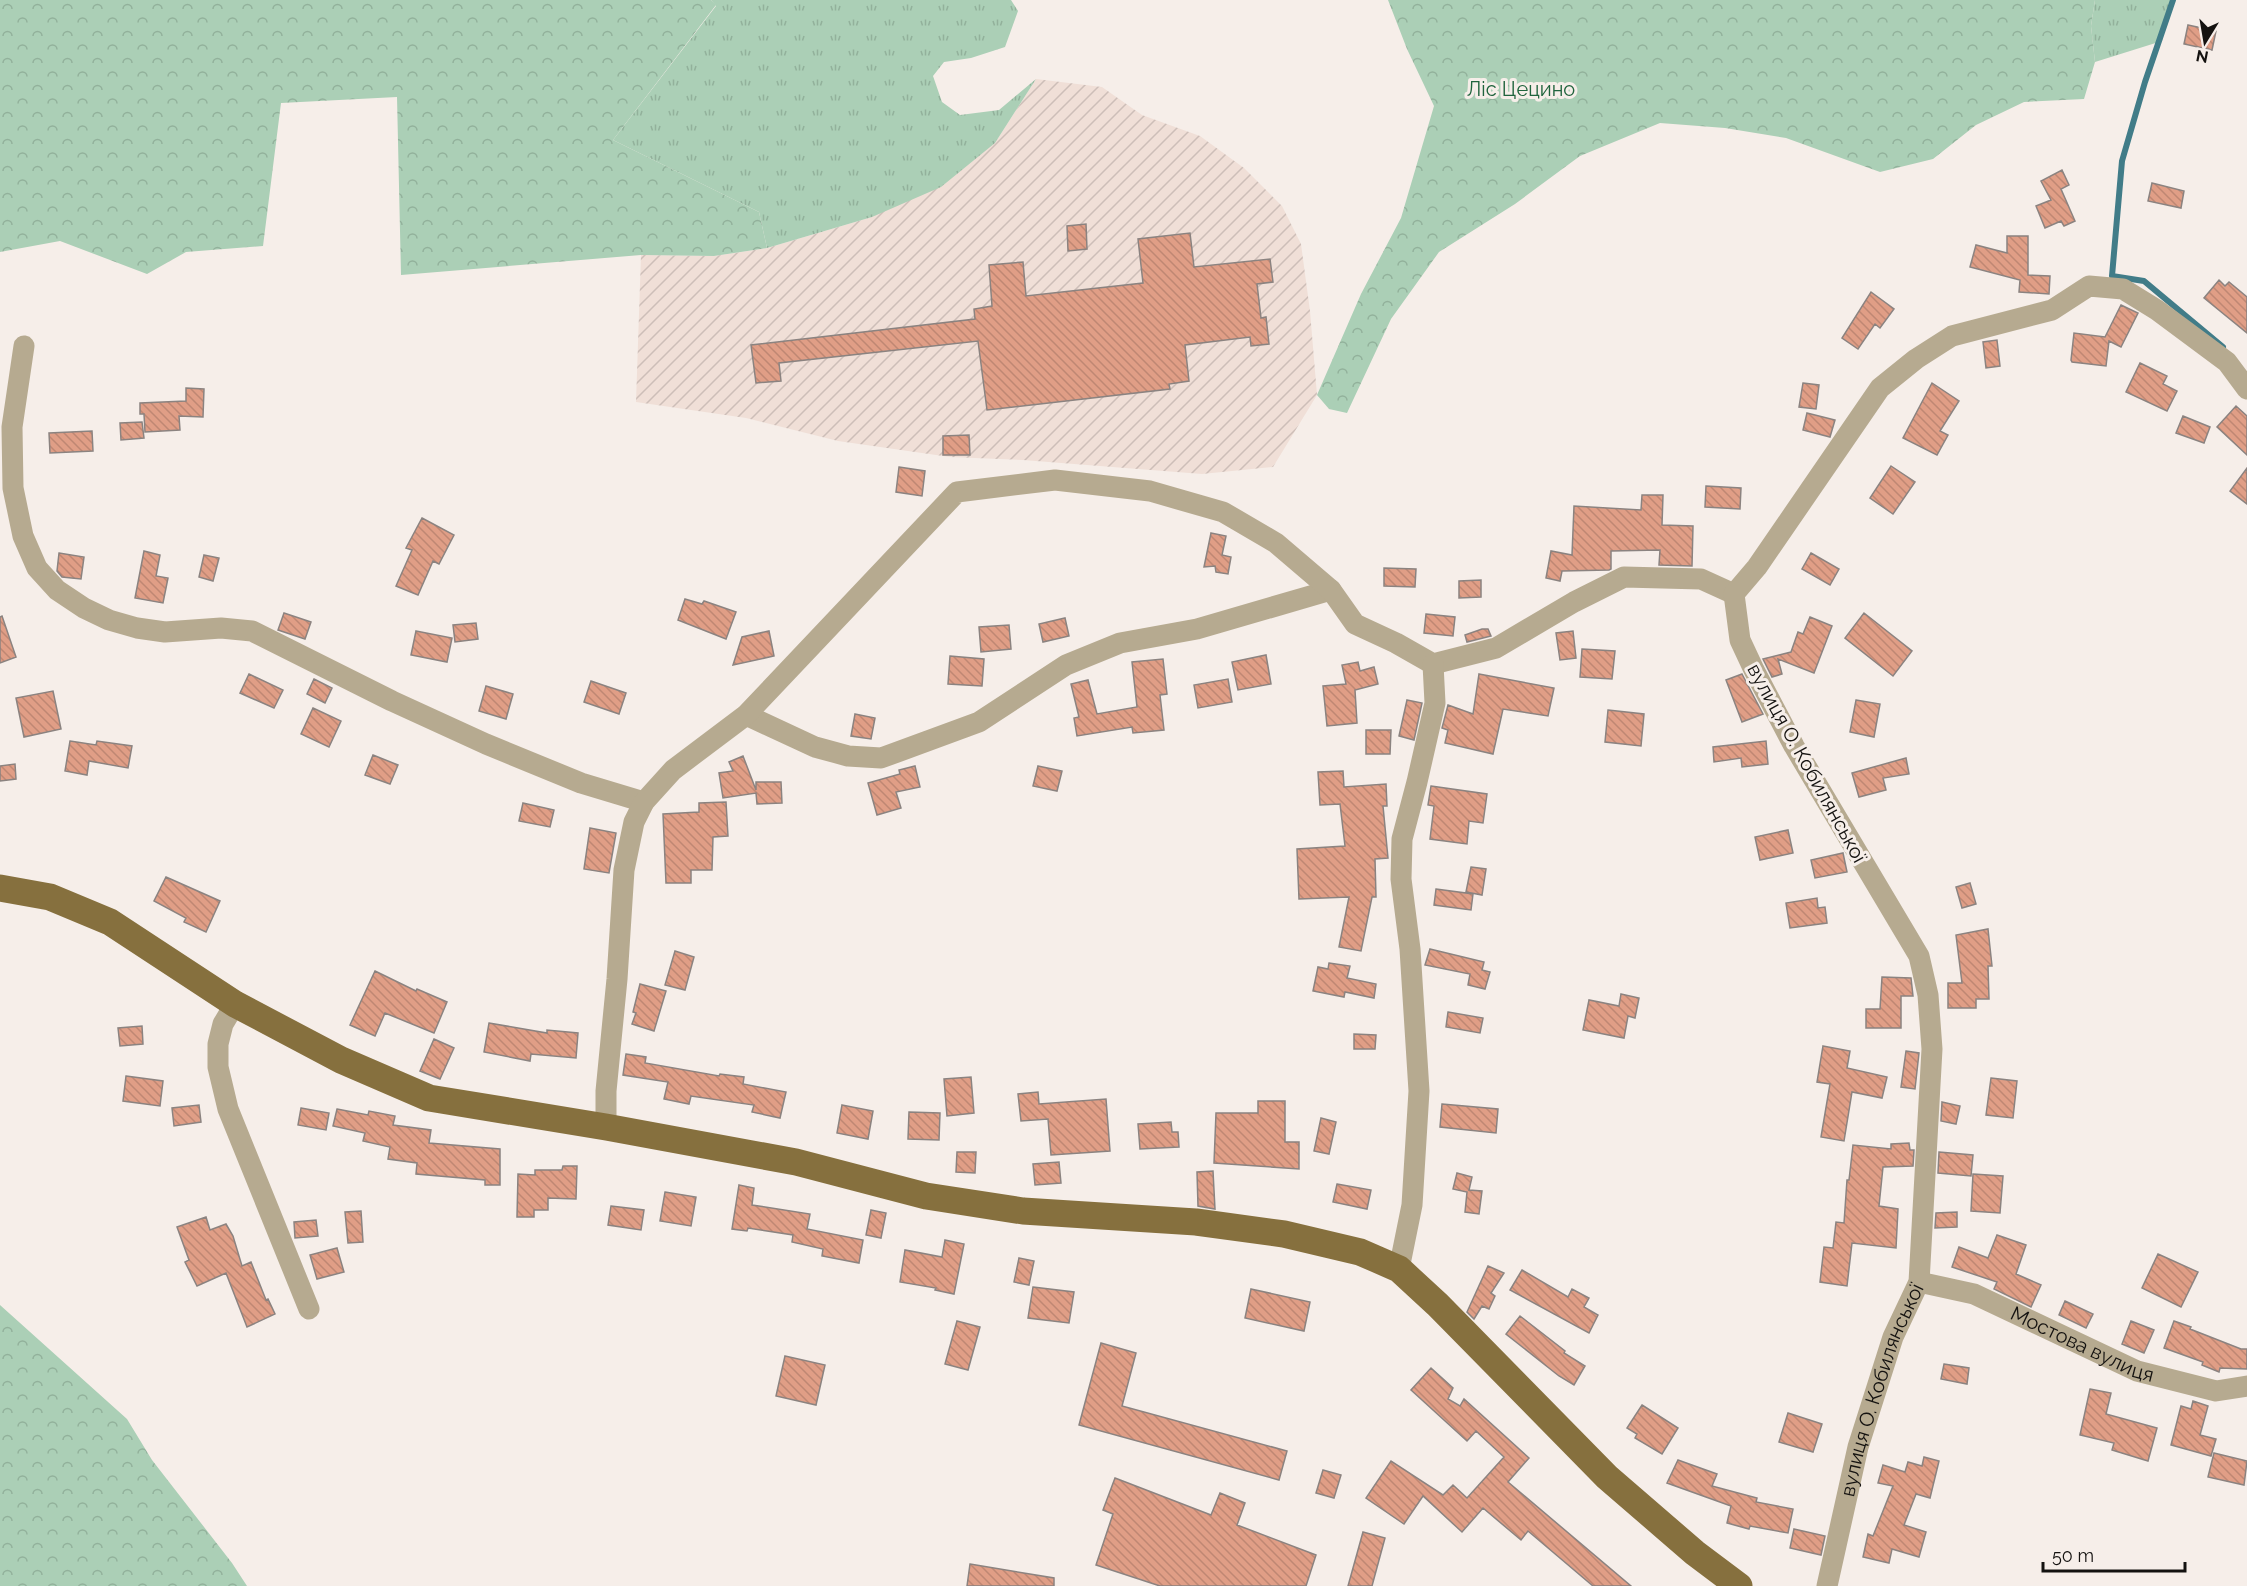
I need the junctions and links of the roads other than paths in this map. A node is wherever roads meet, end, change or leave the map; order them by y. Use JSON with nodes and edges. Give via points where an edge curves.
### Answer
{"nodes":[{"id":1,"x":24,"y":346,"type":"dead end"},
{"id":2,"x":2247,"y":389,"type":"edge"},
{"id":3,"x":1331,"y":590,"type":"junction"},
{"id":4,"x":1734,"y":594,"type":"junction"},
{"id":5,"x":1433,"y":664,"type":"junction"},
{"id":6,"x":746,"y":716,"type":"junction"},
{"id":7,"x":644,"y":802,"type":"junction"},
{"id":8,"x":0,"y":888,"type":"edge"},
{"id":9,"x":235,"y":1005,"type":"junction"},
{"id":10,"x":606,"y":1127,"type":"junction"},
{"id":11,"x":1399,"y":1269,"type":"junction"},
{"id":12,"x":1919,"y":1282,"type":"junction"},
{"id":13,"x":309,"y":1309,"type":"dead end"},
{"id":14,"x":2247,"y":1386,"type":"edge"},
{"id":15,"x":1739,"y":1586,"type":"edge"},
{"id":16,"x":1827,"y":1586,"type":"edge"}],
"edges":[{"from":1,"to":7,"type":"street","via":[[12,427],[13,488],[23,536],[37,568],[57,591],[109,620],[136,628],[165,632],[221,628],[252,631],[486,744],[580,783]]},
{"from":2,"to":4,"type":"street","via":[[2227,362],[2123,289],[2089,286],[2052,310],[1952,336],[1881,388],[1757,567]]},
{"from":3,"to":5,"type":"street","via":[[1355,624]]},
{"from":3,"to":6,"type":"street","via":[[1197,629],[1120,643],[1066,665],[979,722],[881,758],[848,756],[815,747]]},
{"from":3,"to":6,"type":"street","via":[[1276,543],[1223,512],[1150,491],[1055,480],[957,492]]},
{"from":4,"to":5,"type":"street","via":[[1701,579],[1623,577],[1496,648]]},
{"from":4,"to":12,"type":"street","name":"вулиця О. Кобилянської","via":[[1740,640],[1754,670],[1794,746],[1919,956],[1929,994],[1932,1049]]},
{"from":5,"to":11,"type":"street","via":[[1435,703],[1402,839],[1401,879],[1410,949],[1419,1091],[1412,1205]]},
{"from":6,"to":7,"type":"street","via":[[673,770]]},
{"from":7,"to":10,"type":"street","via":[[634,822],[624,870]]},
{"from":8,"to":9,"type":"main road","via":[[50,897],[110,922]]},
{"from":9,"to":10,"type":"main road","via":[[340,1060],[429,1098]]},
{"from":9,"to":13,"type":"street","via":[[223,1024],[218,1044],[218,1067],[228,1109]]},
{"from":10,"to":11,"type":"main road","via":[[796,1162],[926,1196],[1023,1211],[1196,1221],[1284,1233],[1360,1252]]},
{"from":11,"to":15,"type":"main road","via":[[1607,1477]]},
{"from":12,"to":14,"type":"street","name":"Мостова вулиця","via":[[1974,1294],[2137,1371],[2216,1391]]},
{"from":12,"to":16,"type":"street","name":"вулиця О. Кобилянської","via":[[1893,1337],[1857,1447]]}]}
